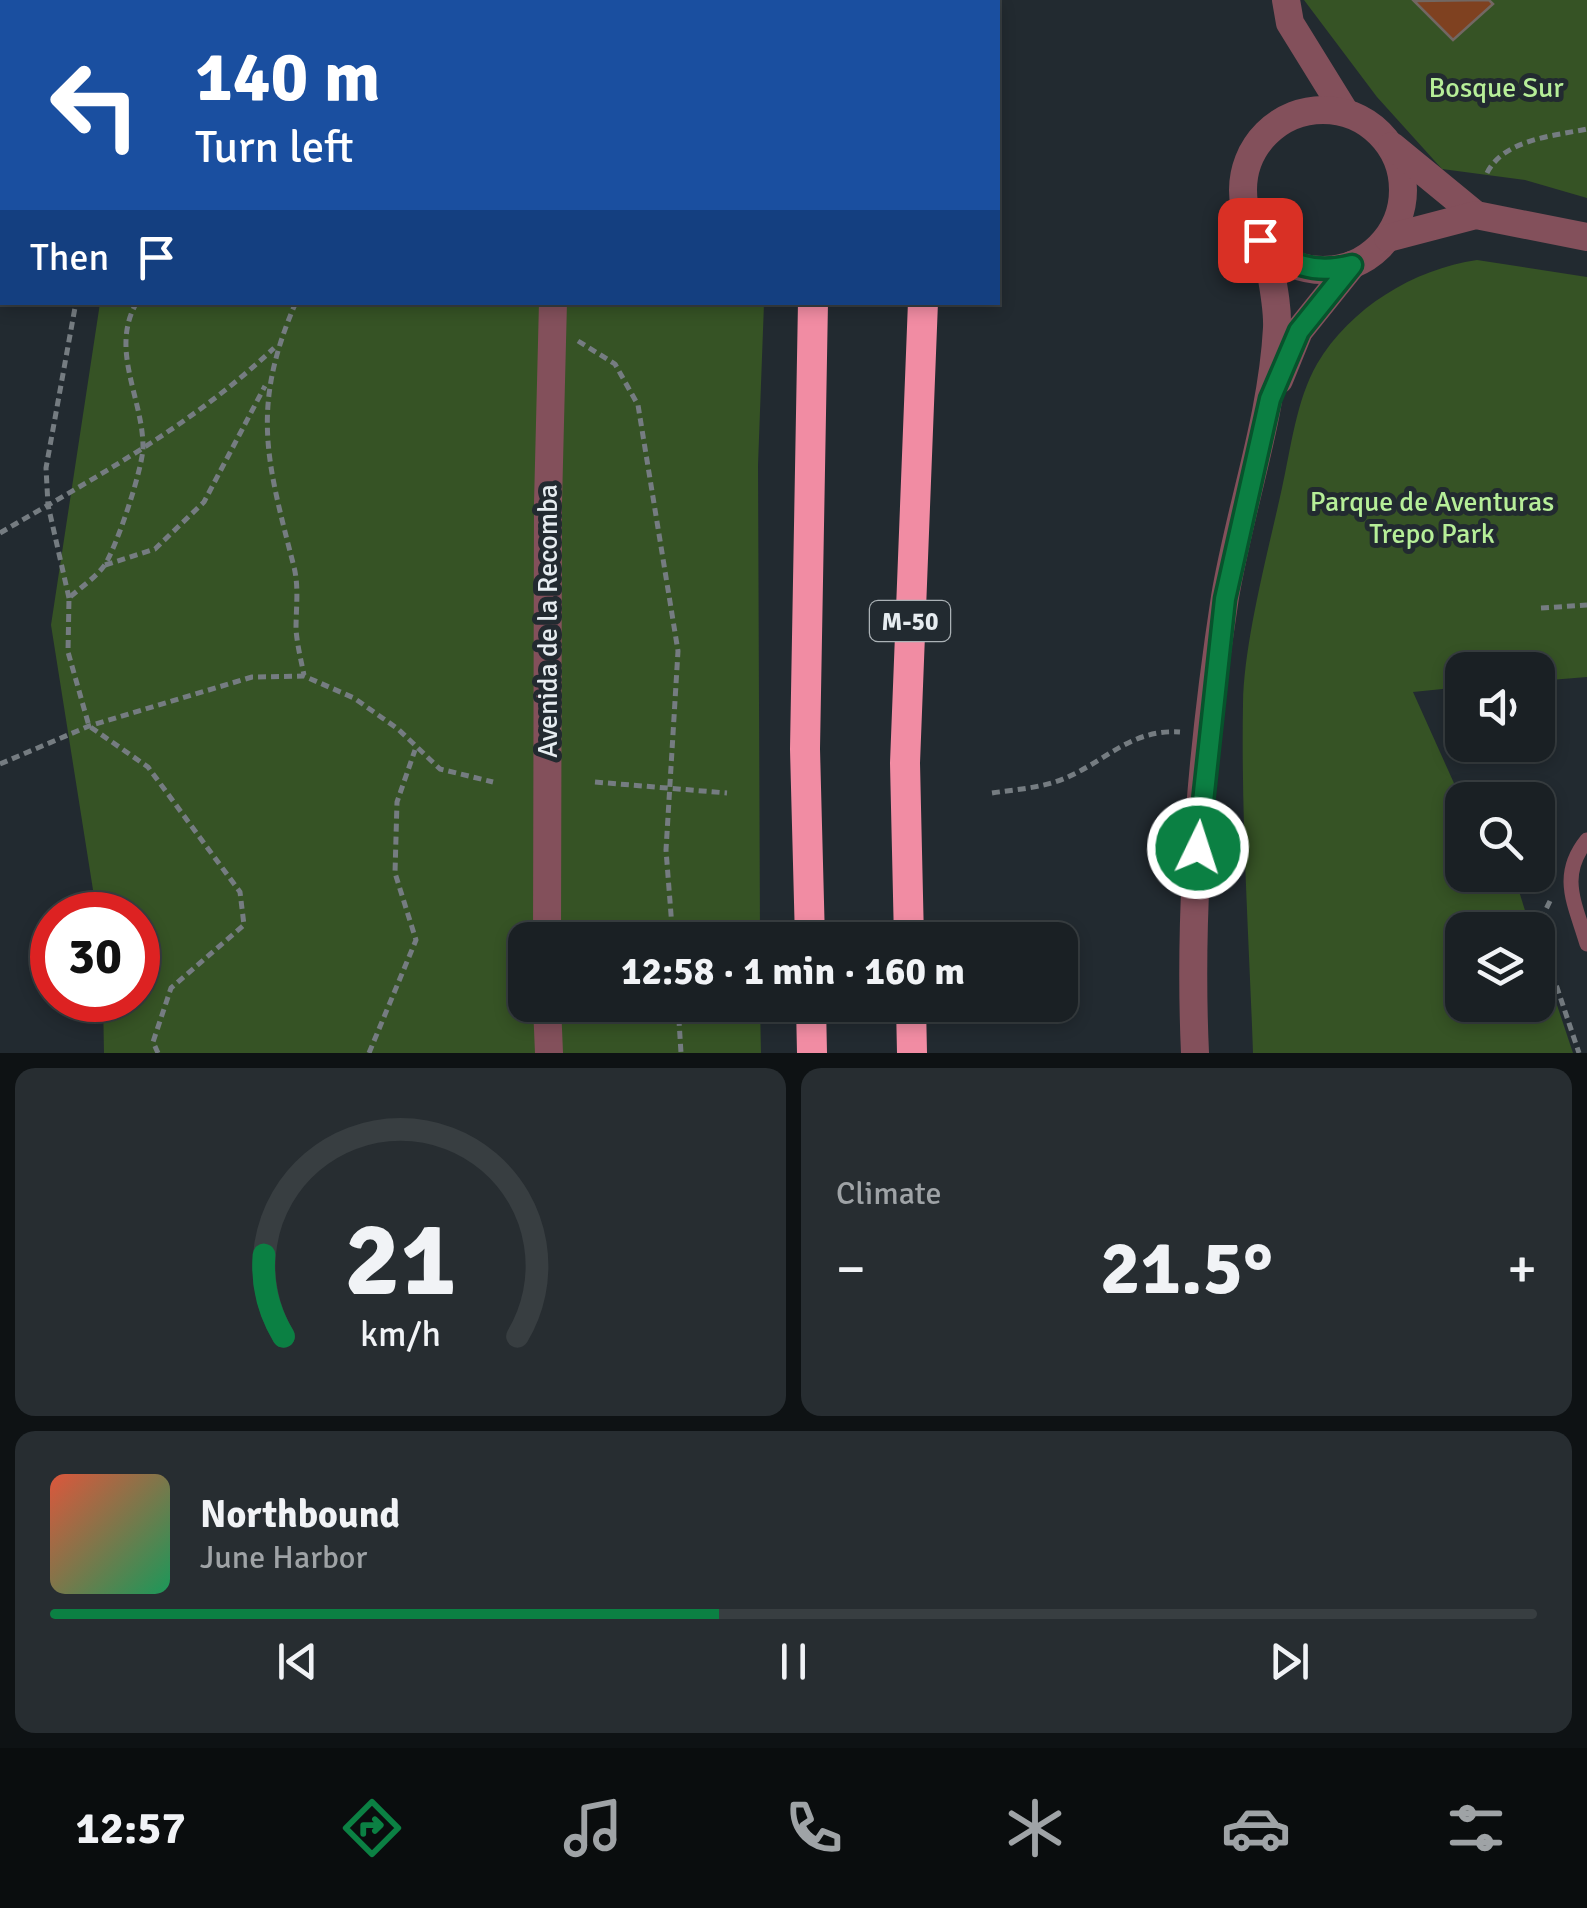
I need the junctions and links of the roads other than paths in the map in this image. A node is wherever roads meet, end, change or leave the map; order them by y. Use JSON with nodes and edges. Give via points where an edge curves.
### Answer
{"nodes":[{"id":1,"x":1286,"y":0,"type":"edge"},
{"id":2,"x":1345,"y":112,"type":"junction"},
{"id":3,"x":1390,"y":144,"type":"junction"},
{"id":4,"x":1476,"y":214,"type":"junction"},
{"id":5,"x":1388,"y":238,"type":"junction"},
{"id":6,"x":1587,"y":238,"type":"edge"},
{"id":7,"x":1266,"y":245,"type":"junction"},
{"id":8,"x":1352,"y":265,"type":"junction"},
{"id":9,"x":813,"y":305,"type":"edge"},
{"id":10,"x":924,"y":305,"type":"edge"},
{"id":11,"x":553,"y":316,"type":"edge"},
{"id":12,"x":1270,"y":399,"type":"junction"},
{"id":13,"x":1587,"y":840,"type":"edge"},
{"id":14,"x":547,"y":922,"type":"edge"},
{"id":15,"x":810,"y":922,"type":"edge"},
{"id":16,"x":908,"y":922,"type":"edge"},
{"id":17,"x":1587,"y":944,"type":"edge"},
{"id":18,"x":548,"y":1022,"type":"edge"},
{"id":19,"x":811,"y":1022,"type":"edge"},
{"id":20,"x":911,"y":1022,"type":"edge"},
{"id":21,"x":549,"y":1053,"type":"edge"},
{"id":22,"x":812,"y":1053,"type":"edge"},
{"id":23,"x":912,"y":1053,"type":"edge"},
{"id":24,"x":1195,"y":1053,"type":"edge"}],
"edges":[{"from":1,"to":2,"type":"street","via":[[1290,23]]},
{"from":2,"to":3,"type":"street"},
{"from":2,"to":7,"type":"street","via":[[1289,116],[1265,133],[1249,158],[1242,186],[1246,214]]},
{"from":3,"to":4,"type":"street"},
{"from":3,"to":5,"type":"street","via":[[1404,197]]},
{"from":4,"to":5,"type":"street"},
{"from":4,"to":6,"type":"street"},
{"from":5,"to":8,"type":"street"},
{"from":7,"to":8,"type":"street","via":[[1309,269]]},
{"from":7,"to":12,"type":"street","via":[[1277,327]]},
{"from":8,"to":12,"type":"street","via":[[1299,331]]},
{"from":9,"to":15,"type":"highway","via":[[805,749]]},
{"from":10,"to":16,"type":"highway","number":"M-50","via":[[904,763]]},
{"from":11,"to":14,"type":"street","name":"Avenida de la Recomba"},
{"from":12,"to":24,"type":"street","via":[[1231,564],[1208,735],[1199,820]]},
{"from":13,"to":17,"type":"lane","via":[[1573,859],[1568,883]]},
{"from":18,"to":21,"type":"street"},
{"from":19,"to":22,"type":"highway"},
{"from":20,"to":23,"type":"highway"}]}
